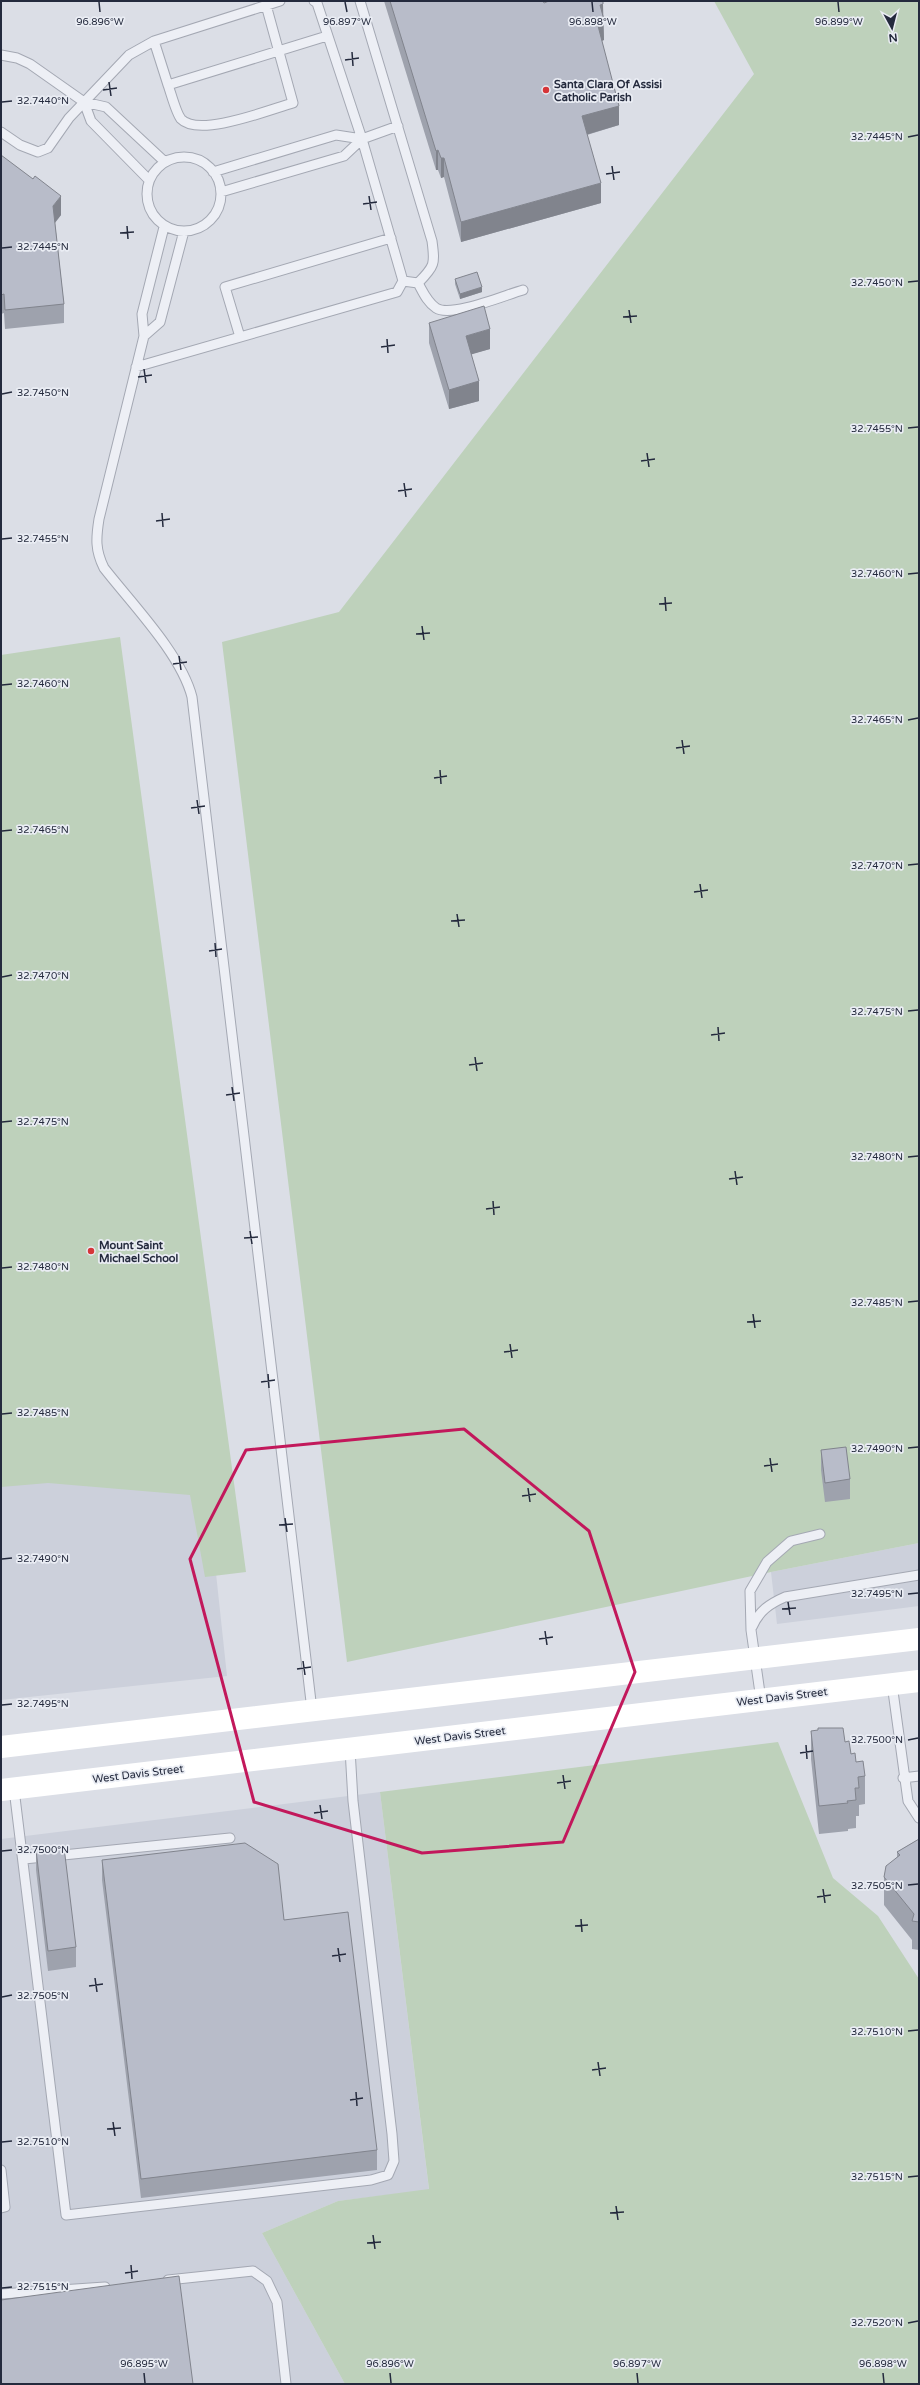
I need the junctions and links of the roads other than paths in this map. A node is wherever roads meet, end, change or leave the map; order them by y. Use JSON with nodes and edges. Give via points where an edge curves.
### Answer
{"nodes":[{"id":1,"x":280,"y":1,"type":"edge"},
{"id":2,"x":314,"y":1,"type":"edge"},
{"id":3,"x":360,"y":1,"type":"edge"},
{"id":4,"x":266,"y":5,"type":"junction"},
{"id":5,"x":327,"y":36,"type":"junction"},
{"id":6,"x":154,"y":41,"type":"junction"},
{"id":7,"x":278,"y":51,"type":"junction"},
{"id":8,"x":1,"y":55,"type":"edge"},
{"id":9,"x":168,"y":85,"type":"junction"},
{"id":10,"x":84,"y":102,"type":"junction"},
{"id":11,"x":398,"y":126,"type":"junction"},
{"id":12,"x":1,"y":132,"type":"edge"},
{"id":13,"x":362,"y":139,"type":"junction"},
{"id":14,"x":165,"y":162,"type":"junction"},
{"id":15,"x":213,"y":172,"type":"junction"},
{"id":16,"x":148,"y":180,"type":"junction"},
{"id":17,"x":222,"y":192,"type":"junction"},
{"id":18,"x":164,"y":227,"type":"junction"},
{"id":19,"x":184,"y":231,"type":"junction"},
{"id":20,"x":391,"y":238,"type":"junction"},
{"id":21,"x":403,"y":282,"type":"junction"},
{"id":22,"x":418,"y":283,"type":"junction"},
{"id":23,"x":522,"y":290,"type":"dead end"},
{"id":24,"x":144,"y":336,"type":"junction"},
{"id":25,"x":240,"y":337,"type":"junction"},
{"id":26,"x":136,"y":367,"type":"junction"},
{"id":27,"x":820,"y":1534,"type":"dead end"},
{"id":28,"x":919,"y":1575,"type":"edge"},
{"id":29,"x":751,"y":1630,"type":"junction"},
{"id":30,"x":919,"y":1639,"type":"edge"},
{"id":31,"x":755,"y":1658,"type":"junction"},
{"id":32,"x":919,"y":1681,"type":"edge"},
{"id":33,"x":892,"y":1684,"type":"junction"},
{"id":34,"x":761,"y":1700,"type":"junction"},
{"id":35,"x":312,"y":1710,"type":"junction"},
{"id":36,"x":1,"y":1747,"type":"edge"},
{"id":37,"x":350,"y":1749,"type":"junction"},
{"id":38,"x":919,"y":1776,"type":"edge"},
{"id":39,"x":903,"y":1778,"type":"junction"},
{"id":40,"x":8,"y":1790,"type":"edge"},
{"id":41,"x":919,"y":1818,"type":"edge"},
{"id":42,"x":230,"y":1838,"type":"dead end"},
{"id":43,"x":24,"y":1859,"type":"junction"},
{"id":44,"x":1,"y":2170,"type":"edge"},
{"id":45,"x":1,"y":2208,"type":"edge"},
{"id":46,"x":160,"y":2281,"type":"edge"},
{"id":47,"x":115,"y":2286,"type":"edge"},
{"id":48,"x":1,"y":2294,"type":"edge"},
{"id":49,"x":286,"y":2384,"type":"edge"}],
"edges":[{"from":1,"to":4,"type":"lane"},
{"from":2,"to":5,"type":"lane"},
{"from":3,"to":11,"type":"lane"},
{"from":4,"to":6,"type":"lane"},
{"from":4,"to":7,"type":"lane"},
{"from":5,"to":7,"type":"lane"},
{"from":5,"to":13,"type":"lane"},
{"from":6,"to":9,"type":"lane"},
{"from":6,"to":10,"type":"lane","via":[[129,55]]},
{"from":7,"to":9,"type":"lane"},
{"from":7,"to":9,"type":"lane","via":[[294,103],[210,127],[191,125],[181,119]]},
{"from":8,"to":10,"type":"lane","via":[[30,64]]},
{"from":10,"to":12,"type":"lane","via":[[48,148],[38,152],[20,145]]},
{"from":10,"to":14,"type":"lane","via":[[106,107]]},
{"from":10,"to":16,"type":"lane","via":[[91,121]]},
{"from":11,"to":13,"type":"lane"},
{"from":11,"to":22,"type":"lane","via":[[432,241],[434,262],[431,270]]},
{"from":13,"to":15,"type":"lane","via":[[336,135]]},
{"from":13,"to":17,"type":"lane","via":[[344,156]]},
{"from":13,"to":20,"type":"lane"},
{"from":14,"to":15,"type":"lane","via":[[183,157],[197,159]]},
{"from":14,"to":16,"type":"lane","via":[[157,167]]},
{"from":15,"to":17,"type":"lane"},
{"from":16,"to":18,"type":"lane","via":[[146,195],[149,210]]},
{"from":17,"to":19,"type":"lane","via":[[219,207],[212,219],[200,228]]},
{"from":18,"to":19,"type":"lane"},
{"from":18,"to":24,"type":"lane","via":[[142,314]]},
{"from":19,"to":24,"type":"lane","via":[[160,322]]},
{"from":20,"to":21,"type":"lane"},
{"from":20,"to":25,"type":"lane","via":[[225,287]]},
{"from":21,"to":22,"type":"lane"},
{"from":21,"to":25,"type":"lane","via":[[397,292]]},
{"from":22,"to":23,"type":"lane","via":[[426,298],[437,309],[454,311]]},
{"from":24,"to":26,"type":"lane"},
{"from":25,"to":26,"type":"lane"},
{"from":26,"to":35,"type":"lane","via":[[99,519],[96,542],[104,568],[170,652],[182,671],[192,697]]},
{"from":27,"to":29,"type":"lane","via":[[792,1541],[767,1562],[750,1591]]},
{"from":28,"to":29,"type":"lane","via":[[785,1597],[768,1605],[757,1617]]},
{"from":29,"to":31,"type":"lane"},
{"from":30,"to":31,"type":"main road"},
{"from":31,"to":34,"type":"lane"},
{"from":31,"to":35,"type":"main road"},
{"from":32,"to":33,"type":"main road","name":"West Davis Street"},
{"from":33,"to":34,"type":"main road","name":"West Davis Street"},
{"from":33,"to":39,"type":"lane"},
{"from":34,"to":37,"type":"main road","name":"West Davis Street"},
{"from":35,"to":36,"type":"main road"},
{"from":37,"to":40,"type":"main road","name":"West Davis Street"},
{"from":37,"to":43,"type":"lane","via":[[353,1801],[392,2134],[394,2161],[388,2175],[371,2180],[66,2215]]},
{"from":38,"to":39,"type":"lane"},
{"from":39,"to":41,"type":"lane","via":[[908,1801]]},
{"from":40,"to":43,"type":"lane"},
{"from":42,"to":43,"type":"lane"},
{"from":44,"to":45,"type":"lane","via":[[5,2207]]},
{"from":46,"to":49,"type":"lane","via":[[253,2271],[267,2281],[277,2302]]},
{"from":47,"to":48,"type":"lane"}]}
